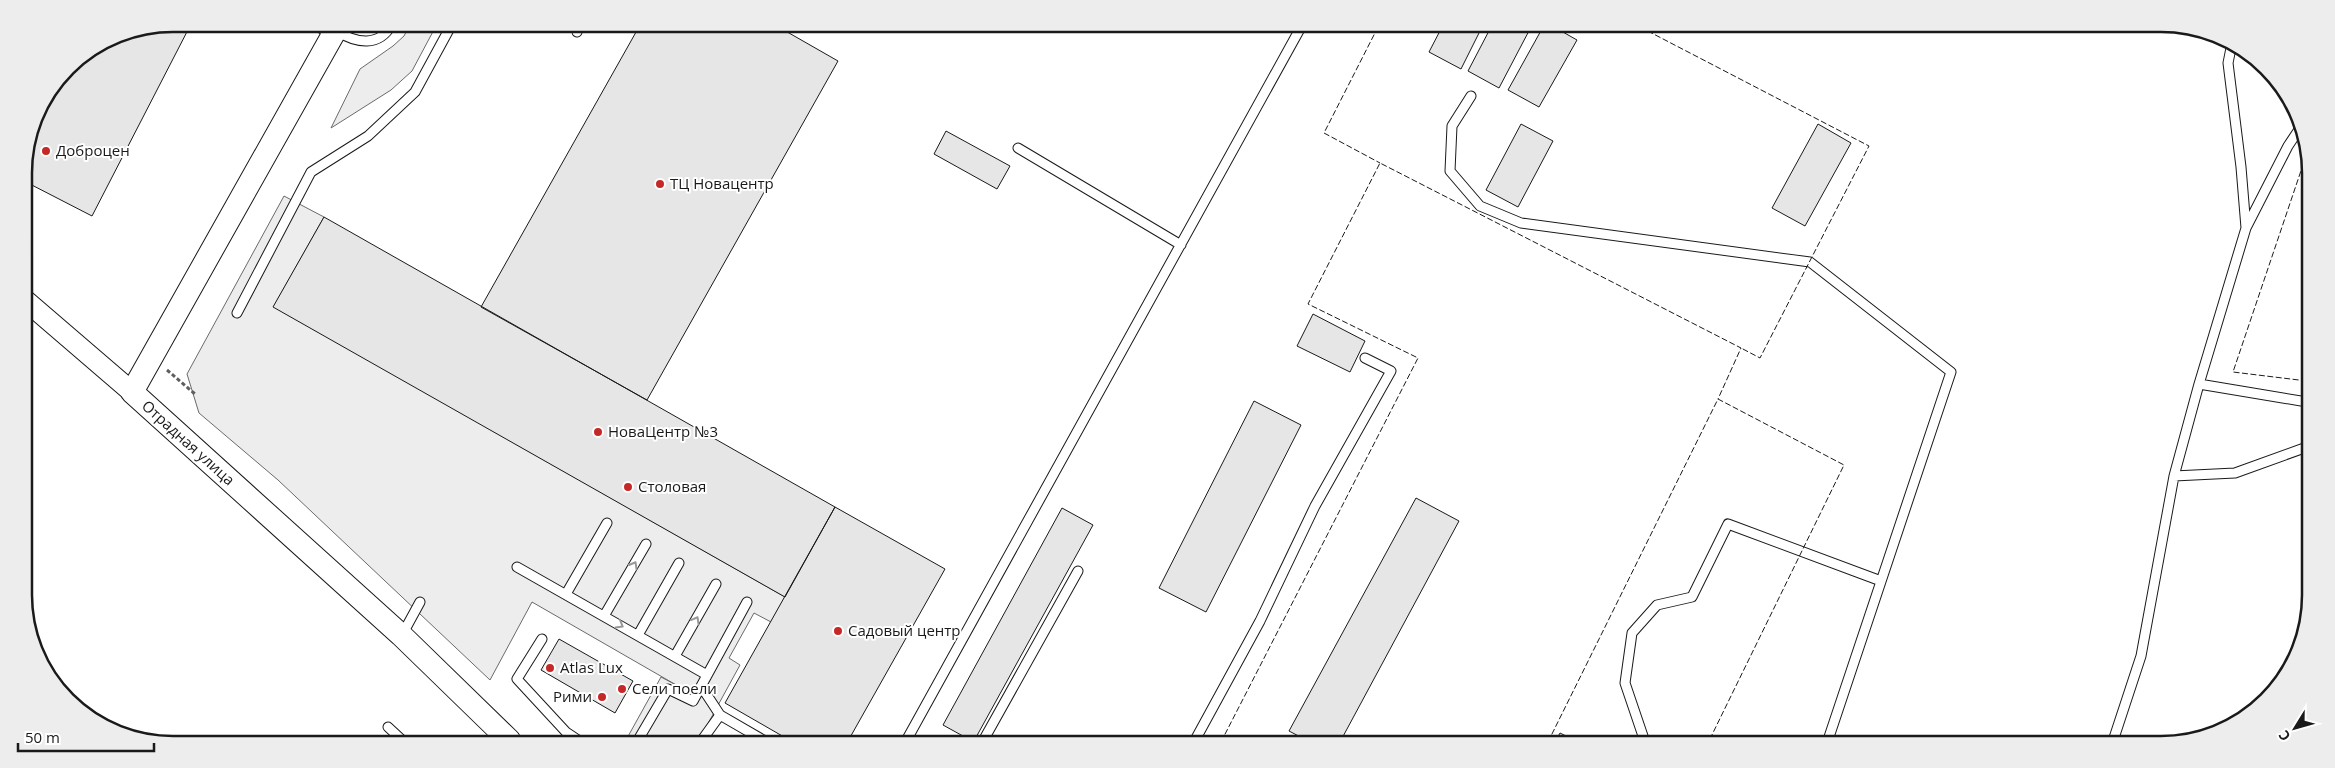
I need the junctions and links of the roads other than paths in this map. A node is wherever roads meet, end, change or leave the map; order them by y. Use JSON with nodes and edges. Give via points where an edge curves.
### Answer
{"nodes":[{"id":1,"x":334,"y":33,"type":"edge"},
{"id":2,"x":341,"y":33,"type":"edge"},
{"id":3,"x":384,"y":33,"type":"edge"},
{"id":4,"x":447,"y":33,"type":"edge"},
{"id":5,"x":1298,"y":33,"type":"edge"},
{"id":6,"x":2230,"y":51,"type":"edge"},
{"id":7,"x":1471,"y":96,"type":"dead end"},
{"id":8,"x":2296,"y":133,"type":"edge"},
{"id":9,"x":1018,"y":148,"type":"dead end"},
{"id":10,"x":2246,"y":228,"type":"junction"},
{"id":11,"x":1181,"y":245,"type":"junction"},
{"id":12,"x":33,"y":311,"type":"edge"},
{"id":13,"x":237,"y":313,"type":"dead end"},
{"id":14,"x":1365,"y":358,"type":"dead end"},
{"id":15,"x":2199,"y":384,"type":"junction"},
{"id":16,"x":132,"y":392,"type":"junction"},
{"id":17,"x":2302,"y":401,"type":"edge"},
{"id":18,"x":2302,"y":448,"type":"edge"},
{"id":19,"x":2174,"y":476,"type":"junction"},
{"id":20,"x":608,"y":523,"type":"dead end"},
{"id":21,"x":646,"y":544,"type":"dead end"},
{"id":22,"x":679,"y":563,"type":"dead end"},
{"id":23,"x":517,"y":567,"type":"dead end"},
{"id":24,"x":1078,"y":571,"type":"dead end"},
{"id":25,"x":1881,"y":581,"type":"junction"},
{"id":26,"x":716,"y":584,"type":"dead end"},
{"id":27,"x":566,"y":594,"type":"junction"},
{"id":28,"x":420,"y":602,"type":"dead end"},
{"id":29,"x":747,"y":602,"type":"dead end"},
{"id":30,"x":604,"y":616,"type":"junction"},
{"id":31,"x":402,"y":635,"type":"junction"},
{"id":32,"x":638,"y":635,"type":"junction"},
{"id":33,"x":542,"y":638,"type":"dead end"},
{"id":34,"x":675,"y":656,"type":"junction"},
{"id":35,"x":707,"y":675,"type":"junction"},
{"id":36,"x":701,"y":686,"type":"junction"},
{"id":37,"x":720,"y":714,"type":"junction"},
{"id":38,"x":388,"y":727,"type":"dead end"},
{"id":39,"x":749,"y":731,"type":"junction"},
{"id":40,"x":1198,"y":735,"type":"edge"},
{"id":41,"x":1643,"y":735,"type":"edge"},
{"id":42,"x":1830,"y":735,"type":"edge"},
{"id":43,"x":2115,"y":735,"type":"edge"},
{"id":44,"x":398,"y":736,"type":"edge"},
{"id":45,"x":505,"y":736,"type":"edge"},
{"id":46,"x":572,"y":736,"type":"edge"},
{"id":47,"x":640,"y":736,"type":"edge"},
{"id":48,"x":705,"y":736,"type":"edge"},
{"id":49,"x":746,"y":736,"type":"edge"},
{"id":50,"x":757,"y":736,"type":"edge"},
{"id":51,"x":909,"y":736,"type":"edge"},
{"id":52,"x":986,"y":736,"type":"edge"}],
"edges":[{"from":1,"to":16,"type":"main road","name":"Отрадная улица"},
{"from":2,"to":3,"type":"lane","via":[[353,41],[372,41]]},
{"from":4,"to":13,"type":"lane","via":[[416,92],[368,136],[311,172]]},
{"from":5,"to":11,"type":"lane"},
{"from":6,"to":10,"type":"lane","via":[[2228,63]]},
{"from":7,"to":25,"type":"lane","via":[[1452,126],[1450,171],[1480,206],[1521,223],[1810,262],[1951,372]]},
{"from":8,"to":10,"type":"lane"},
{"from":9,"to":11,"type":"lane"},
{"from":10,"to":15,"type":"lane"},
{"from":11,"to":51,"type":"lane"},
{"from":12,"to":16,"type":"street"},
{"from":14,"to":40,"type":"lane","via":[[1391,372],[1316,506],[1260,621]]},
{"from":15,"to":17,"type":"lane"},
{"from":15,"to":19,"type":"lane"},
{"from":16,"to":31,"type":"main road","name":"Отрадная улица"},
{"from":18,"to":19,"type":"lane","via":[[2235,472]]},
{"from":19,"to":43,"type":"lane","via":[[2141,656]]},
{"from":20,"to":27,"type":"lane"},
{"from":30,"to":21,"type":"lane","one_way":true},
{"from":22,"to":32,"type":"lane"},
{"from":23,"to":27,"type":"lane"},
{"from":24,"to":52,"type":"lane"},
{"from":25,"to":41,"type":"lane","via":[[1728,524],[1692,597],[1657,605],[1632,634],[1626,684]]},
{"from":25,"to":42,"type":"lane"},
{"from":34,"to":26,"type":"lane","one_way":true},
{"from":27,"to":30,"type":"lane"},
{"from":28,"to":31,"type":"lane"},
{"from":29,"to":35,"type":"lane"},
{"from":30,"to":32,"type":"lane","one_way":true},
{"from":31,"to":45,"type":"main road","name":"Отрадная улица"},
{"from":32,"to":34,"type":"lane"},
{"from":33,"to":46,"type":"lane","via":[[517,679]]},
{"from":34,"to":35,"type":"lane"},
{"from":35,"to":36,"type":"lane"},
{"from":36,"to":37,"type":"lane"},
{"from":36,"to":47,"type":"lane","via":[[693,701],[668,688]]},
{"from":37,"to":39,"type":"lane"},
{"from":37,"to":48,"type":"lane"},
{"from":38,"to":44,"type":"lane"},
{"from":39,"to":49,"type":"lane"},
{"from":39,"to":50,"type":"lane"}]}
